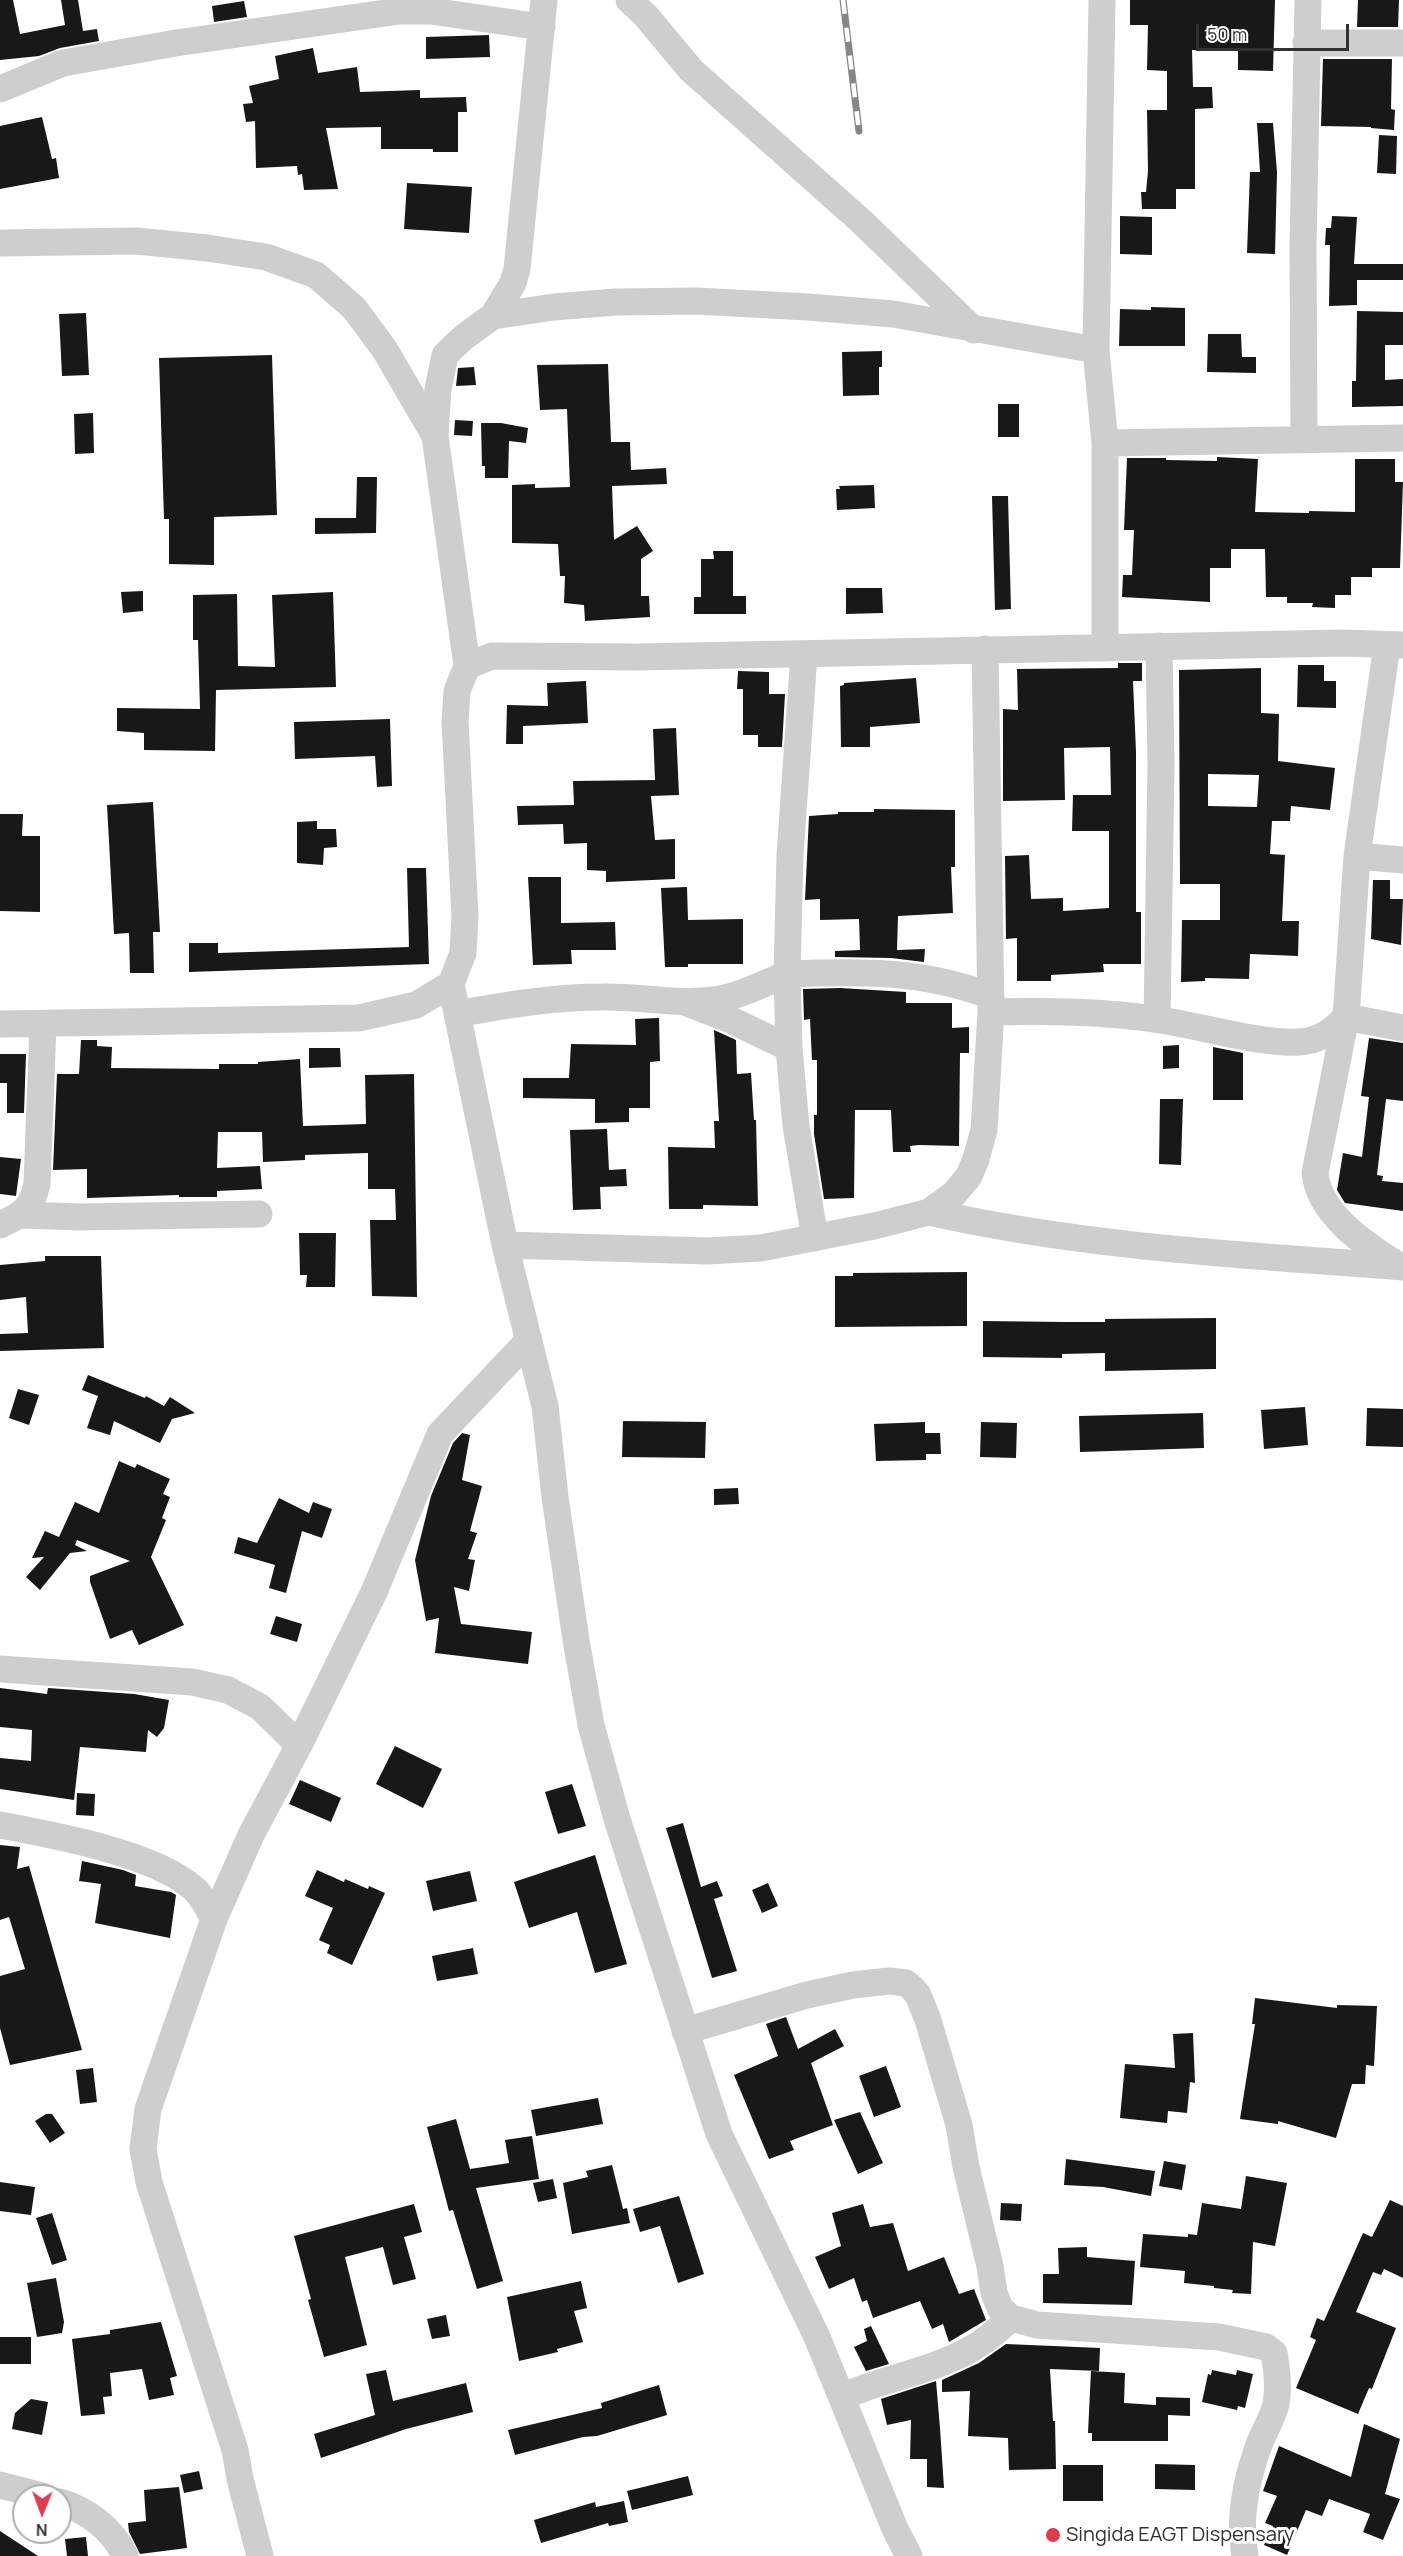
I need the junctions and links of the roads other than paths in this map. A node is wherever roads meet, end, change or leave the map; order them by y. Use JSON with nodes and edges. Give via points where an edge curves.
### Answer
{"nodes":[{"id":1,"x":544,"y":0,"type":"edge"},
{"id":2,"x":629,"y":0,"type":"edge"},
{"id":3,"x":1102,"y":0,"type":"edge"},
{"id":4,"x":1308,"y":0,"type":"edge"},
{"id":5,"x":542,"y":27,"type":"junction"},
{"id":6,"x":1306,"y":43,"type":"junction"},
{"id":7,"x":1403,"y":43,"type":"edge"},
{"id":8,"x":0,"y":89,"type":"edge"},
{"id":9,"x":0,"y":243,"type":"edge"},
{"id":10,"x":493,"y":316,"type":"junction"},
{"id":11,"x":974,"y":330,"type":"junction"},
{"id":12,"x":1096,"y":350,"type":"junction"},
{"id":13,"x":435,"y":435,"type":"junction"},
{"id":14,"x":1403,"y":438,"type":"edge"},
{"id":15,"x":1304,"y":440,"type":"junction"},
{"id":16,"x":1105,"y":443,"type":"junction"},
{"id":17,"x":1395,"y":645,"type":"edge"},
{"id":18,"x":1159,"y":646,"type":"junction"},
{"id":19,"x":1105,"y":648,"type":"junction"},
{"id":20,"x":985,"y":649,"type":"junction"},
{"id":21,"x":804,"y":654,"type":"junction"},
{"id":22,"x":467,"y":666,"type":"junction"},
{"id":23,"x":1358,"y":856,"type":"junction"},
{"id":24,"x":1403,"y":860,"type":"edge"},
{"id":25,"x":787,"y":975,"type":"junction"},
{"id":26,"x":452,"y":984,"type":"junction"},
{"id":27,"x":682,"y":1001,"type":"junction"},
{"id":28,"x":991,"y":1004,"type":"junction"},
{"id":29,"x":457,"y":1014,"type":"junction"},
{"id":30,"x":1346,"y":1017,"type":"junction"},
{"id":31,"x":1157,"y":1019,"type":"junction"},
{"id":32,"x":0,"y":1024,"type":"edge"},
{"id":33,"x":43,"y":1024,"type":"junction"},
{"id":34,"x":1403,"y":1028,"type":"edge"},
{"id":35,"x":789,"y":1048,"type":"junction"},
{"id":36,"x":929,"y":1212,"type":"junction"},
{"id":37,"x":259,"y":1214,"type":"dead end"},
{"id":38,"x":11,"y":1220,"type":"edge"},
{"id":39,"x":815,"y":1238,"type":"junction"},
{"id":40,"x":505,"y":1245,"type":"junction"},
{"id":41,"x":1402,"y":1267,"type":"edge"},
{"id":42,"x":529,"y":1340,"type":"junction"},
{"id":43,"x":0,"y":1669,"type":"edge"},
{"id":44,"x":299,"y":1744,"type":"junction"},
{"id":45,"x":0,"y":1825,"type":"edge"},
{"id":46,"x":214,"y":1919,"type":"junction"},
{"id":47,"x":685,"y":2031,"type":"junction"},
{"id":48,"x":1011,"y":2318,"type":"junction"},
{"id":49,"x":842,"y":2397,"type":"junction"},
{"id":50,"x":72,"y":2507,"type":"edge"},
{"id":51,"x":125,"y":2556,"type":"edge"},
{"id":52,"x":260,"y":2556,"type":"edge"},
{"id":53,"x":909,"y":2556,"type":"edge"},
{"id":54,"x":1245,"y":2556,"type":"edge"}],
"edges":[{"from":1,"to":5,"type":"street"},
{"from":2,"to":11,"type":"street","via":[[692,69],[862,222]]},
{"from":3,"to":12,"type":"street"},
{"from":4,"to":6,"type":"street"},
{"from":5,"to":8,"type":"street","via":[[430,11],[390,12],[63,63]]},
{"from":5,"to":10,"type":"street","via":[[517,270]]},
{"from":6,"to":7,"type":"street"},
{"from":6,"to":15,"type":"street"},
{"from":9,"to":13,"type":"street","via":[[136,242],[183,246],[266,257],[316,275],[354,308],[385,350]]},
{"from":10,"to":11,"type":"street","via":[[616,302],[696,302],[893,314]]},
{"from":10,"to":13,"type":"street","via":[[446,355],[440,373]]},
{"from":11,"to":12,"type":"street"},
{"from":12,"to":16,"type":"street"},
{"from":13,"to":22,"type":"street"},
{"from":14,"to":15,"type":"street"},
{"from":15,"to":16,"type":"street"},
{"from":16,"to":19,"type":"street"},
{"from":17,"to":18,"type":"street","via":[[1342,642]]},
{"from":17,"to":23,"type":"street"},
{"from":18,"to":19,"type":"street"},
{"from":18,"to":31,"type":"street"},
{"from":19,"to":20,"type":"street"},
{"from":20,"to":21,"type":"street"},
{"from":20,"to":28,"type":"street"},
{"from":21,"to":22,"type":"street","via":[[492,657]]},
{"from":21,"to":25,"type":"street"},
{"from":22,"to":26,"type":"street","via":[[457,692],[455,721],[465,917],[463,953]]},
{"from":23,"to":24,"type":"street"},
{"from":23,"to":30,"type":"street"},
{"from":25,"to":27,"type":"street","via":[[714,1000]]},
{"from":25,"to":28,"type":"street","via":[[916,975],[944,981]]},
{"from":25,"to":35,"type":"street"},
{"from":26,"to":29,"type":"street"},
{"from":26,"to":33,"type":"street","via":[[416,1005],[359,1017]]},
{"from":27,"to":29,"type":"street","via":[[558,999]]},
{"from":27,"to":35,"type":"street"},
{"from":28,"to":31,"type":"street"},
{"from":28,"to":36,"type":"street","via":[[984,1130],[976,1159],[969,1176],[954,1194]]},
{"from":29,"to":40,"type":"street"},
{"from":30,"to":31,"type":"street","via":[[1320,1038],[1299,1042]]},
{"from":30,"to":34,"type":"street"},
{"from":30,"to":41,"type":"street","via":[[1318,1149],[1316,1189],[1339,1219]]},
{"from":32,"to":33,"type":"street"},
{"from":33,"to":38,"type":"street","via":[[37,1184],[33,1200]]},
{"from":35,"to":39,"type":"street","via":[[796,1126]]},
{"from":36,"to":39,"type":"street"},
{"from":36,"to":41,"type":"street","via":[[990,1226],[1090,1239],[1266,1258]]},
{"from":37,"to":38,"type":"street"},
{"from":39,"to":40,"type":"street","via":[[761,1248],[707,1251]]},
{"from":40,"to":42,"type":"street"},
{"from":42,"to":44,"type":"street","via":[[440,1434],[374,1592]]},
{"from":42,"to":47,"type":"street","via":[[545,1406],[555,1497],[591,1725]]},
{"from":43,"to":44,"type":"street","via":[[192,1682],[228,1690],[260,1707]]},
{"from":44,"to":46,"type":"street","via":[[251,1834]]},
{"from":45,"to":46,"type":"street","via":[[64,1837],[165,1870],[195,1889]]},
{"from":46,"to":52,"type":"street","via":[[148,2109],[144,2149],[149,2182],[236,2450]]},
{"from":47,"to":48,"type":"street","via":[[853,1985],[889,1981],[906,1983],[912,1988],[928,2020],[959,2125],[994,2293],[1000,2308]]},
{"from":47,"to":49,"type":"street","via":[[719,2133]]},
{"from":48,"to":49,"type":"street","via":[[993,2335],[960,2355]]},
{"from":48,"to":54,"type":"street","via":[[1046,2326],[1219,2337],[1266,2347],[1274,2353],[1276,2403],[1251,2467],[1242,2543]]},
{"from":49,"to":53,"type":"street"},
{"from":50,"to":51,"type":"street","via":[[96,2519]]}]}
